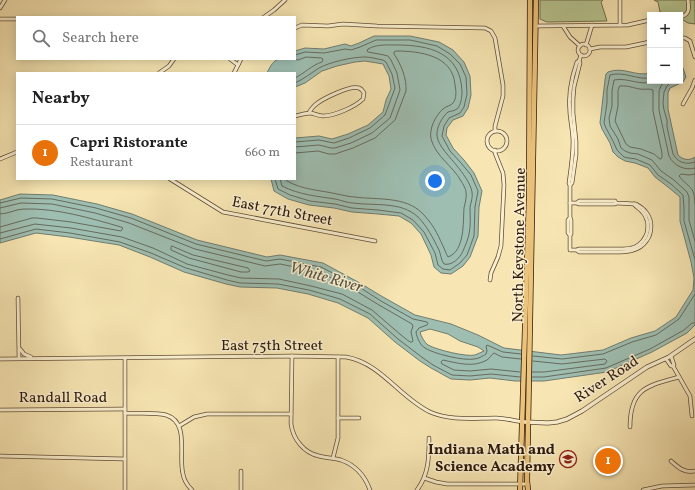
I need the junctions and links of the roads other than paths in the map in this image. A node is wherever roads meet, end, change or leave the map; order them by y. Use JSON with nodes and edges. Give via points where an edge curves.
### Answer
{"nodes":[{"id":1,"x":5,"y":0,"type":"edge"},
{"id":2,"x":285,"y":0,"type":"edge"},
{"id":3,"x":530,"y":0,"type":"edge"},
{"id":4,"x":536,"y":0,"type":"edge"},
{"id":5,"x":620,"y":0,"type":"edge"},
{"id":6,"x":688,"y":0,"type":"edge"},
{"id":7,"x":0,"y":8,"type":"edge"},
{"id":8,"x":265,"y":16,"type":"edge"},
{"id":9,"x":683,"y":16,"type":"edge"},
{"id":10,"x":0,"y":19,"type":"edge"},
{"id":11,"x":16,"y":19,"type":"edge"},
{"id":12,"x":647,"y":21,"type":"edge"},
{"id":13,"x":592,"y":25,"type":"junction"},
{"id":14,"x":620,"y":25,"type":"junction"},
{"id":15,"x":536,"y":26,"type":"junction"},
{"id":16,"x":563,"y":26,"type":"junction"},
{"id":17,"x":296,"y":28,"type":"edge"},
{"id":18,"x":683,"y":38,"type":"edge"},
{"id":19,"x":647,"y":43,"type":"edge"},
{"id":20,"x":586,"y":44,"type":"junction"},
{"id":21,"x":580,"y":46,"type":"junction"},
{"id":22,"x":590,"y":49,"type":"junction"},
{"id":23,"x":581,"y":55,"type":"junction"},
{"id":24,"x":695,"y":57,"type":"edge"},
{"id":25,"x":173,"y":60,"type":"edge"},
{"id":26,"x":231,"y":60,"type":"edge"},
{"id":27,"x":240,"y":60,"type":"edge"},
{"id":28,"x":238,"y":65,"type":"junction"},
{"id":29,"x":161,"y":72,"type":"edge"},
{"id":30,"x":234,"y":72,"type":"edge"},
{"id":31,"x":695,"y":80,"type":"edge"},
{"id":32,"x":683,"y":104,"type":"dead end"},
{"id":33,"x":309,"y":113,"type":"junction"},
{"id":34,"x":296,"y":116,"type":"edge"},
{"id":35,"x":495,"y":131,"type":"junction"},
{"id":36,"x":495,"y":150,"type":"junction"},
{"id":37,"x":16,"y":152,"type":"edge"},
{"id":38,"x":0,"y":159,"type":"edge"},
{"id":39,"x":172,"y":180,"type":"edge"},
{"id":40,"x":570,"y":203,"type":"junction"},
{"id":41,"x":375,"y":241,"type":"dead end"},
{"id":42,"x":490,"y":280,"type":"dead end"},
{"id":43,"x":18,"y":298,"type":"dead end"},
{"id":44,"x":528,"y":300,"type":"junction"},
{"id":45,"x":695,"y":339,"type":"edge"},
{"id":46,"x":19,"y":346,"type":"junction"},
{"id":47,"x":292,"y":356,"type":"junction"},
{"id":48,"x":670,"y":356,"type":"junction"},
{"id":49,"x":338,"y":357,"type":"junction"},
{"id":50,"x":19,"y":358,"type":"junction"},
{"id":51,"x":37,"y":358,"type":"junction"},
{"id":52,"x":125,"y":358,"type":"junction"},
{"id":53,"x":0,"y":359,"type":"edge"},
{"id":54,"x":666,"y":359,"type":"junction"},
{"id":55,"x":673,"y":366,"type":"junction"},
{"id":56,"x":679,"y":377,"type":"junction"},
{"id":57,"x":693,"y":403,"type":"edge"},
{"id":58,"x":125,"y":409,"type":"junction"},
{"id":59,"x":0,"y":410,"type":"edge"},
{"id":60,"x":125,"y":413,"type":"junction"},
{"id":61,"x":291,"y":414,"type":"junction"},
{"id":62,"x":692,"y":416,"type":"dead end"},
{"id":63,"x":338,"y":418,"type":"junction"},
{"id":64,"x":359,"y":418,"type":"dead end"},
{"id":65,"x":525,"y":422,"type":"junction"},
{"id":66,"x":179,"y":426,"type":"junction"},
{"id":67,"x":630,"y":427,"type":"dead end"},
{"id":68,"x":429,"y":438,"type":"dead end"},
{"id":69,"x":0,"y":456,"type":"edge"},
{"id":70,"x":125,"y":458,"type":"junction"},
{"id":71,"x":333,"y":458,"type":"junction"},
{"id":72,"x":671,"y":461,"type":"dead end"},
{"id":73,"x":241,"y":471,"type":"dead end"},
{"id":74,"x":695,"y":471,"type":"edge"},
{"id":75,"x":424,"y":478,"type":"junction"},
{"id":76,"x":520,"y":484,"type":"junction"},
{"id":77,"x":528,"y":484,"type":"junction"},
{"id":78,"x":695,"y":485,"type":"edge"},
{"id":79,"x":191,"y":489,"type":"edge"},
{"id":80,"x":125,"y":490,"type":"edge"},
{"id":81,"x":241,"y":490,"type":"edge"},
{"id":82,"x":370,"y":490,"type":"edge"},
{"id":83,"x":418,"y":490,"type":"edge"},
{"id":84,"x":520,"y":490,"type":"edge"},
{"id":85,"x":528,"y":490,"type":"edge"},
{"id":86,"x":643,"y":490,"type":"edge"}],
"edges":[{"from":1,"to":7,"type":"street"},
{"from":2,"to":8,"type":"street"},
{"from":3,"to":44,"type":"main road","name":"North Keystone Avenue"},
{"from":4,"to":15,"type":"main road","name":"North Keystone Avenue"},
{"from":5,"to":14,"type":"street"},
{"from":6,"to":9,"type":"street","via":[[687,14]]},
{"from":10,"to":11,"type":"street"},
{"from":12,"to":14,"type":"street"},
{"from":13,"to":14,"type":"street"},
{"from":13,"to":16,"type":"street"},
{"from":13,"to":20,"type":"street"},
{"from":15,"to":16,"type":"street"},
{"from":15,"to":44,"type":"main road","name":"North Keystone Avenue"},
{"from":16,"to":21,"type":"street"},
{"from":17,"to":35,"type":"street","via":[[302,25],[349,24],[485,28],[495,38],[504,85]]},
{"from":18,"to":24,"type":"street","via":[[691,42]]},
{"from":19,"to":22,"type":"street","via":[[626,47]]},
{"from":20,"to":21,"type":"street"},
{"from":20,"to":22,"type":"street"},
{"from":21,"to":23,"type":"street","via":[[578,50]]},
{"from":22,"to":23,"type":"street","via":[[587,55]]},
{"from":23,"to":40,"type":"street","via":[[573,98],[576,147]]},
{"from":25,"to":29,"type":"street"},
{"from":26,"to":28,"type":"street"},
{"from":27,"to":28,"type":"street"},
{"from":28,"to":30,"type":"street"},
{"from":31,"to":32,"type":"street"},
{"from":33,"to":33,"type":"street","via":[[318,103],[342,91],[358,88],[364,93],[361,101],[346,109],[326,116]]},
{"from":33,"to":34,"type":"street"},
{"from":35,"to":36,"type":"street","via":[[489,135],[487,141],[490,148]]},
{"from":35,"to":36,"type":"street","via":[[503,134],[506,141],[503,148]]},
{"from":36,"to":42,"type":"street","via":[[503,173],[504,185],[501,246]]},
{"from":37,"to":38,"type":"street"},
{"from":39,"to":41,"type":"street","name":"East 77th Street","via":[[223,212]]},
{"from":40,"to":40,"type":"street","via":[[570,250],[631,251],[642,246],[648,239],[650,219],[647,212],[636,204]]},
{"from":43,"to":46,"type":"street"},
{"from":44,"to":65,"type":"main road","name":"North Keystone Avenue"},
{"from":45,"to":48,"type":"street","name":"River Road"},
{"from":46,"to":50,"type":"street"},
{"from":46,"to":51,"type":"street","via":[[24,354]]},
{"from":47,"to":49,"type":"street","name":"East 75th Street"},
{"from":47,"to":52,"type":"street","name":"East 75th Street"},
{"from":47,"to":61,"type":"street"},
{"from":48,"to":54,"type":"street","name":"River Road"},
{"from":48,"to":55,"type":"street"},
{"from":49,"to":63,"type":"street"},
{"from":49,"to":65,"type":"street","name":"East 75th Street","via":[[354,359],[369,365],[414,402],[433,413],[456,418],[496,418]]},
{"from":50,"to":51,"type":"street","name":"East 75th Street"},
{"from":50,"to":53,"type":"street","name":"East 75th Street"},
{"from":51,"to":52,"type":"street","name":"East 75th Street"},
{"from":52,"to":58,"type":"street"},
{"from":54,"to":55,"type":"street"},
{"from":54,"to":65,"type":"street","name":"River Road","via":[[647,368],[567,419],[551,423]]},
{"from":55,"to":56,"type":"street"},
{"from":56,"to":57,"type":"street"},
{"from":56,"to":67,"type":"street","via":[[651,385],[639,393],[632,407]]},
{"from":57,"to":62,"type":"street"},
{"from":58,"to":59,"type":"street","name":"Randall Road"},
{"from":58,"to":60,"type":"street"},
{"from":60,"to":66,"type":"street","name":"Randall Road","via":[[164,415],[173,419]]},
{"from":60,"to":70,"type":"street"},
{"from":61,"to":66,"type":"street","via":[[207,414],[194,417]]},
{"from":61,"to":71,"type":"street","via":[[293,433],[301,446],[312,454]]},
{"from":63,"to":64,"type":"street"},
{"from":63,"to":71,"type":"street","via":[[338,438]]},
{"from":65,"to":76,"type":"main road","name":"North Keystone Avenue"},
{"from":65,"to":77,"type":"main road","name":"North Keystone Avenue"},
{"from":66,"to":79,"type":"street","via":[[182,470],[184,479]]},
{"from":68,"to":75,"type":"street","via":[[428,464]]},
{"from":69,"to":70,"type":"street"},
{"from":70,"to":80,"type":"street"},
{"from":71,"to":82,"type":"street","via":[[355,468]]},
{"from":72,"to":74,"type":"street","via":[[684,471]]},
{"from":73,"to":81,"type":"street"},
{"from":75,"to":76,"type":"street","via":[[447,484]]},
{"from":75,"to":83,"type":"street"},
{"from":76,"to":77,"type":"street"},
{"from":76,"to":84,"type":"main road","name":"North Keystone Avenue"},
{"from":77,"to":85,"type":"main road","name":"North Keystone Avenue"},
{"from":78,"to":86,"type":"street","via":[[662,486]]}]}
